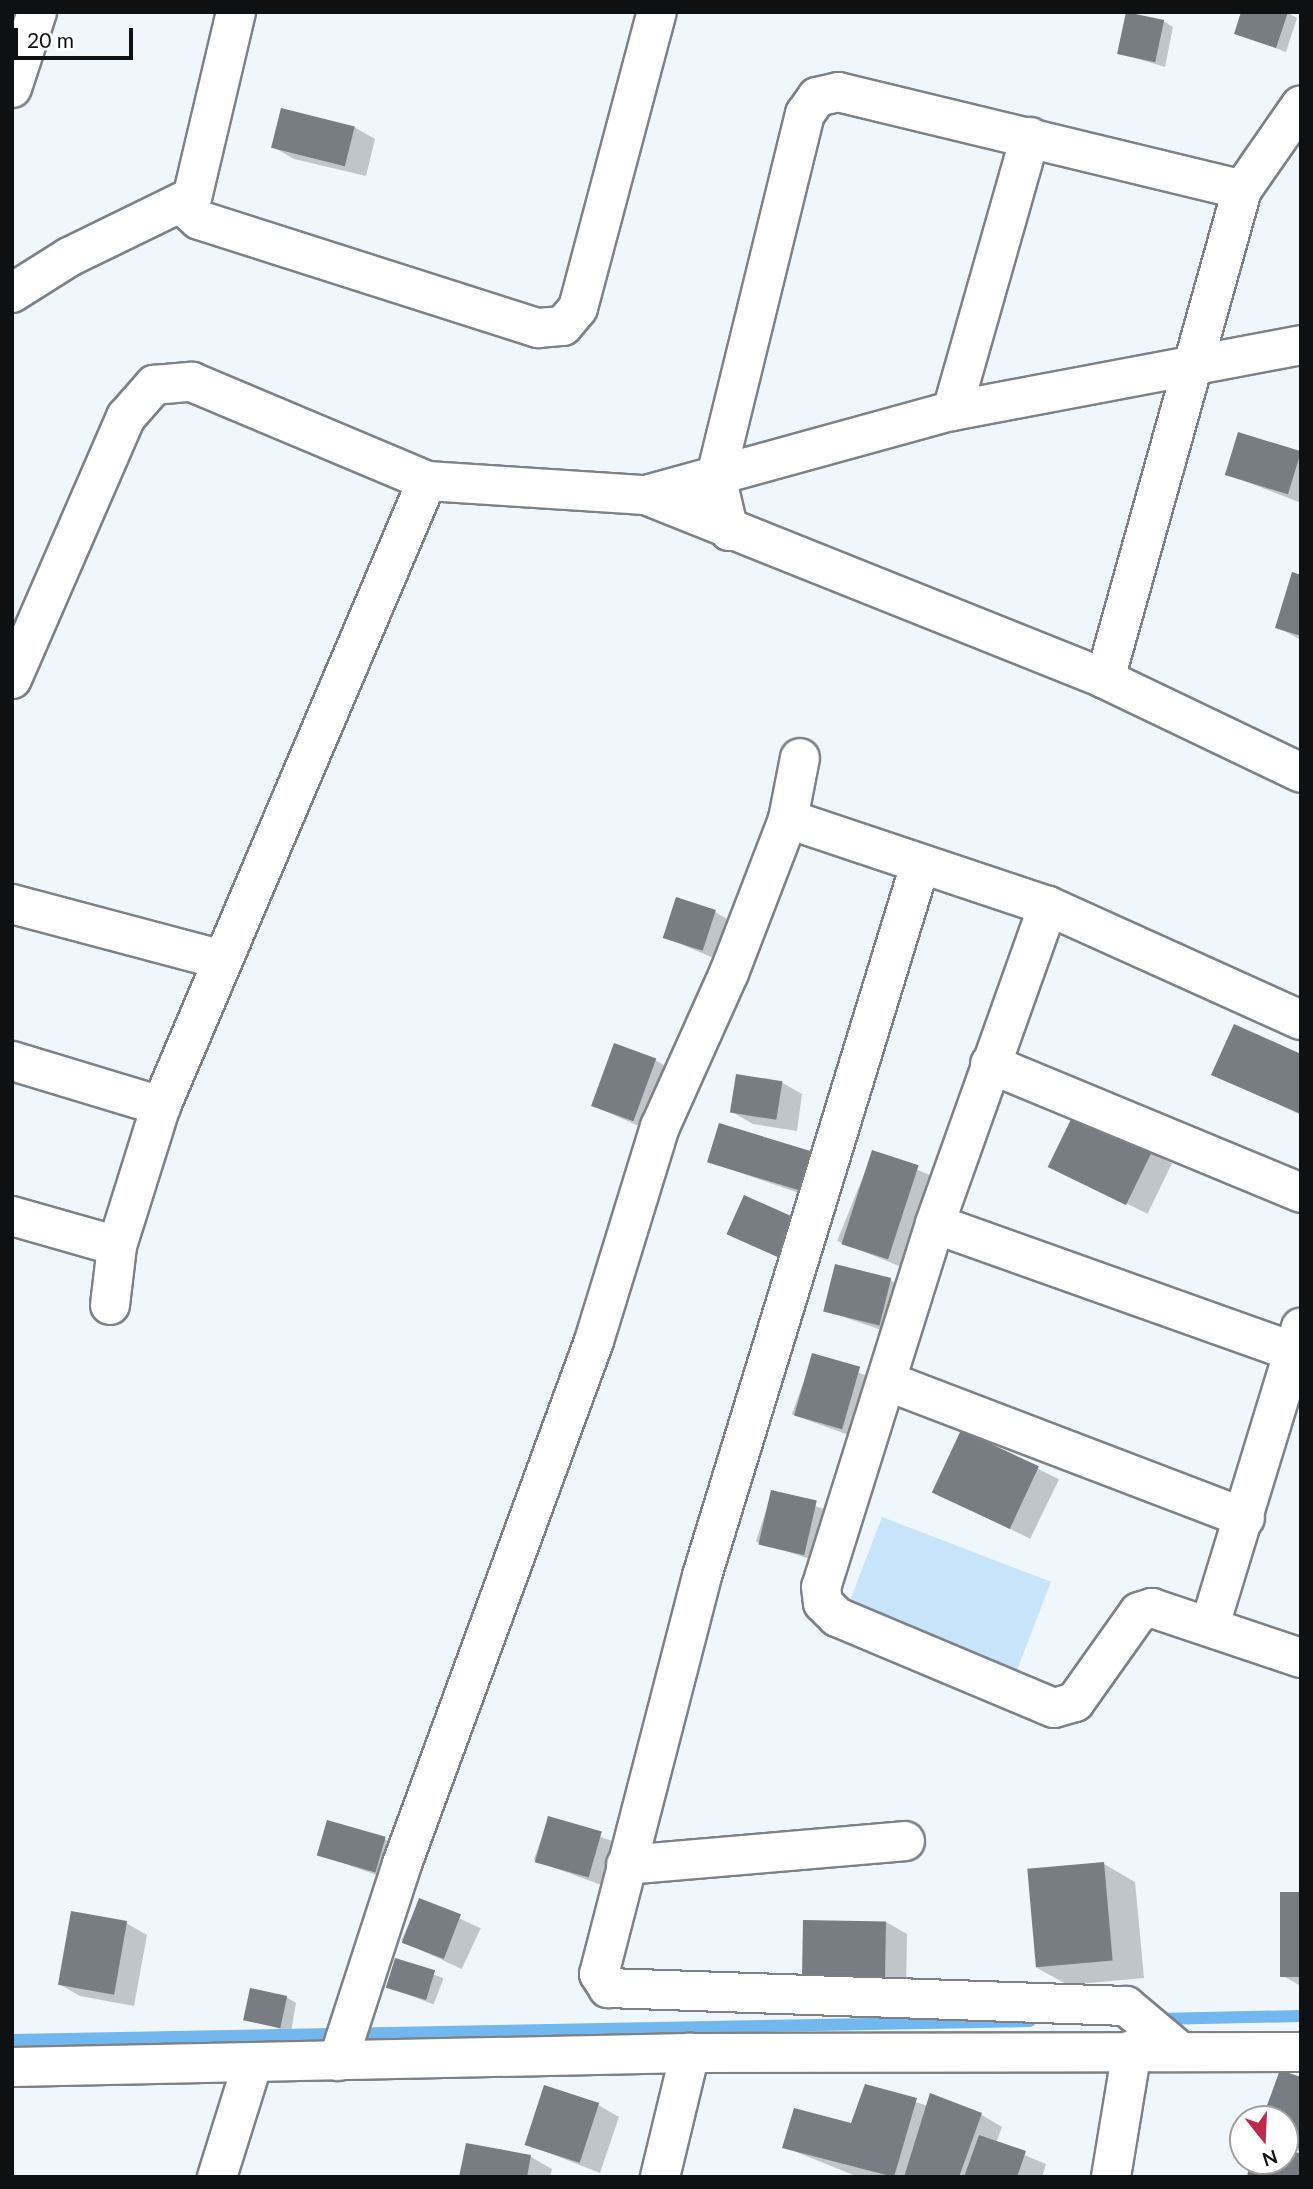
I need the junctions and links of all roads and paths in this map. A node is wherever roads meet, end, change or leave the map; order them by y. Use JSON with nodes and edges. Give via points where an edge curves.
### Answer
{"nodes":[{"id":1,"x":37,"y":12,"type":"edge"},
{"id":2,"x":236,"y":12,"type":"edge"},
{"id":3,"x":657,"y":12,"type":"edge"},
{"id":4,"x":12,"y":88,"type":"edge"},
{"id":5,"x":1301,"y":105,"type":"edge"},
{"id":6,"x":1030,"y":136,"type":"junction"},
{"id":7,"x":1242,"y":190,"type":"junction"},
{"id":8,"x":188,"y":199,"type":"junction"},
{"id":9,"x":12,"y":293,"type":"edge"},
{"id":10,"x":1301,"y":345,"type":"edge"},
{"id":11,"x":1194,"y":369,"type":"junction"},
{"id":12,"x":952,"y":411,"type":"junction"},
{"id":13,"x":716,"y":475,"type":"junction"},
{"id":14,"x":427,"y":481,"type":"junction"},
{"id":15,"x":646,"y":495,"type":"junction"},
{"id":16,"x":729,"y":531,"type":"junction"},
{"id":17,"x":12,"y":679,"type":"edge"},
{"id":18,"x":1105,"y":679,"type":"junction"},
{"id":19,"x":800,"y":758,"type":"dead end"},
{"id":20,"x":1301,"y":773,"type":"edge"},
{"id":21,"x":788,"y":819,"type":"junction"},
{"id":22,"x":920,"y":865,"type":"junction"},
{"id":23,"x":12,"y":904,"type":"edge"},
{"id":24,"x":1048,"y":906,"type":"junction"},
{"id":25,"x":222,"y":960,"type":"junction"},
{"id":26,"x":1301,"y":1020,"type":"edge"},
{"id":27,"x":12,"y":1061,"type":"edge"},
{"id":28,"x":990,"y":1064,"type":"junction"},
{"id":29,"x":161,"y":1106,"type":"junction"},
{"id":30,"x":1301,"y":1193,"type":"edge"},
{"id":31,"x":12,"y":1216,"type":"edge"},
{"id":32,"x":934,"y":1224,"type":"junction"},
{"id":33,"x":117,"y":1246,"type":"junction"},
{"id":34,"x":110,"y":1305,"type":"dead end"},
{"id":35,"x":1297,"y":1340,"type":"edge"},
{"id":36,"x":889,"y":1382,"type":"junction"},
{"id":37,"x":1245,"y":1518,"type":"junction"},
{"id":38,"x":1210,"y":1625,"type":"junction"},
{"id":39,"x":1301,"y":1658,"type":"edge"},
{"id":40,"x":905,"y":1841,"type":"dead end"},
{"id":41,"x":626,"y":1865,"type":"junction"},
{"id":42,"x":1177,"y":2049,"type":"junction"},
{"id":43,"x":1132,"y":2050,"type":"junction"},
{"id":44,"x":1301,"y":2052,"type":"edge"},
{"id":45,"x":690,"y":2053,"type":"junction"},
{"id":46,"x":338,"y":2061,"type":"junction"},
{"id":47,"x":252,"y":2065,"type":"junction"},
{"id":48,"x":12,"y":2067,"type":"edge"},
{"id":49,"x":217,"y":2177,"type":"edge"},
{"id":50,"x":660,"y":2177,"type":"edge"},
{"id":51,"x":1111,"y":2177,"type":"edge"}],
"edges":[{"from":1,"to":4,"type":"street"},
{"from":2,"to":8,"type":"street"},
{"from":3,"to":8,"type":"street","via":[[578,308],[563,326],[538,328],[199,220]]},
{"from":5,"to":7,"type":"street"},
{"from":6,"to":7,"type":"street"},
{"from":6,"to":12,"type":"street"},
{"from":6,"to":13,"type":"street","via":[[838,92],[817,97],[805,114]]},
{"from":7,"to":11,"type":"street"},
{"from":8,"to":9,"type":"street","via":[[69,257]]},
{"from":10,"to":11,"type":"street"},
{"from":11,"to":12,"type":"street"},
{"from":11,"to":18,"type":"street"},
{"from":12,"to":13,"type":"street"},
{"from":13,"to":15,"type":"street"},
{"from":13,"to":16,"type":"street"},
{"from":14,"to":15,"type":"street"},
{"from":14,"to":17,"type":"street","via":[[192,382],[154,385],[126,417]]},
{"from":14,"to":25,"type":"street"},
{"from":15,"to":16,"type":"street"},
{"from":16,"to":18,"type":"street"},
{"from":18,"to":20,"type":"street"},
{"from":19,"to":21,"type":"street"},
{"from":21,"to":22,"type":"street"},
{"from":21,"to":46,"type":"street","via":[[729,973],[660,1127],[594,1342],[402,1864]]},
{"from":22,"to":24,"type":"street"},
{"from":22,"to":41,"type":"street","via":[[702,1576]]},
{"from":23,"to":25,"type":"street"},
{"from":24,"to":26,"type":"street"},
{"from":24,"to":28,"type":"street"},
{"from":25,"to":29,"type":"street"},
{"from":27,"to":29,"type":"street"},
{"from":28,"to":30,"type":"street"},
{"from":28,"to":32,"type":"street"},
{"from":29,"to":33,"type":"street"},
{"from":31,"to":33,"type":"street"},
{"from":32,"to":35,"type":"street"},
{"from":32,"to":36,"type":"street"},
{"from":33,"to":34,"type":"street"},
{"from":35,"to":37,"type":"street"},
{"from":36,"to":37,"type":"street"},
{"from":36,"to":38,"type":"street","via":[[821,1587],[823,1603],[837,1618],[1054,1708],[1076,1702],[1139,1612],[1167,1608]]},
{"from":37,"to":38,"type":"street"},
{"from":38,"to":39,"type":"street"},
{"from":40,"to":41,"type":"street"},
{"from":41,"to":42,"type":"street","via":[[599,1974],[608,1988],[1126,2006]]},
{"from":42,"to":43,"type":"street"},
{"from":42,"to":44,"type":"street"},
{"from":43,"to":45,"type":"street"},
{"from":43,"to":51,"type":"street"},
{"from":45,"to":46,"type":"street"},
{"from":45,"to":50,"type":"street"},
{"from":46,"to":47,"type":"street"},
{"from":47,"to":48,"type":"street"},
{"from":47,"to":49,"type":"street"}]}
